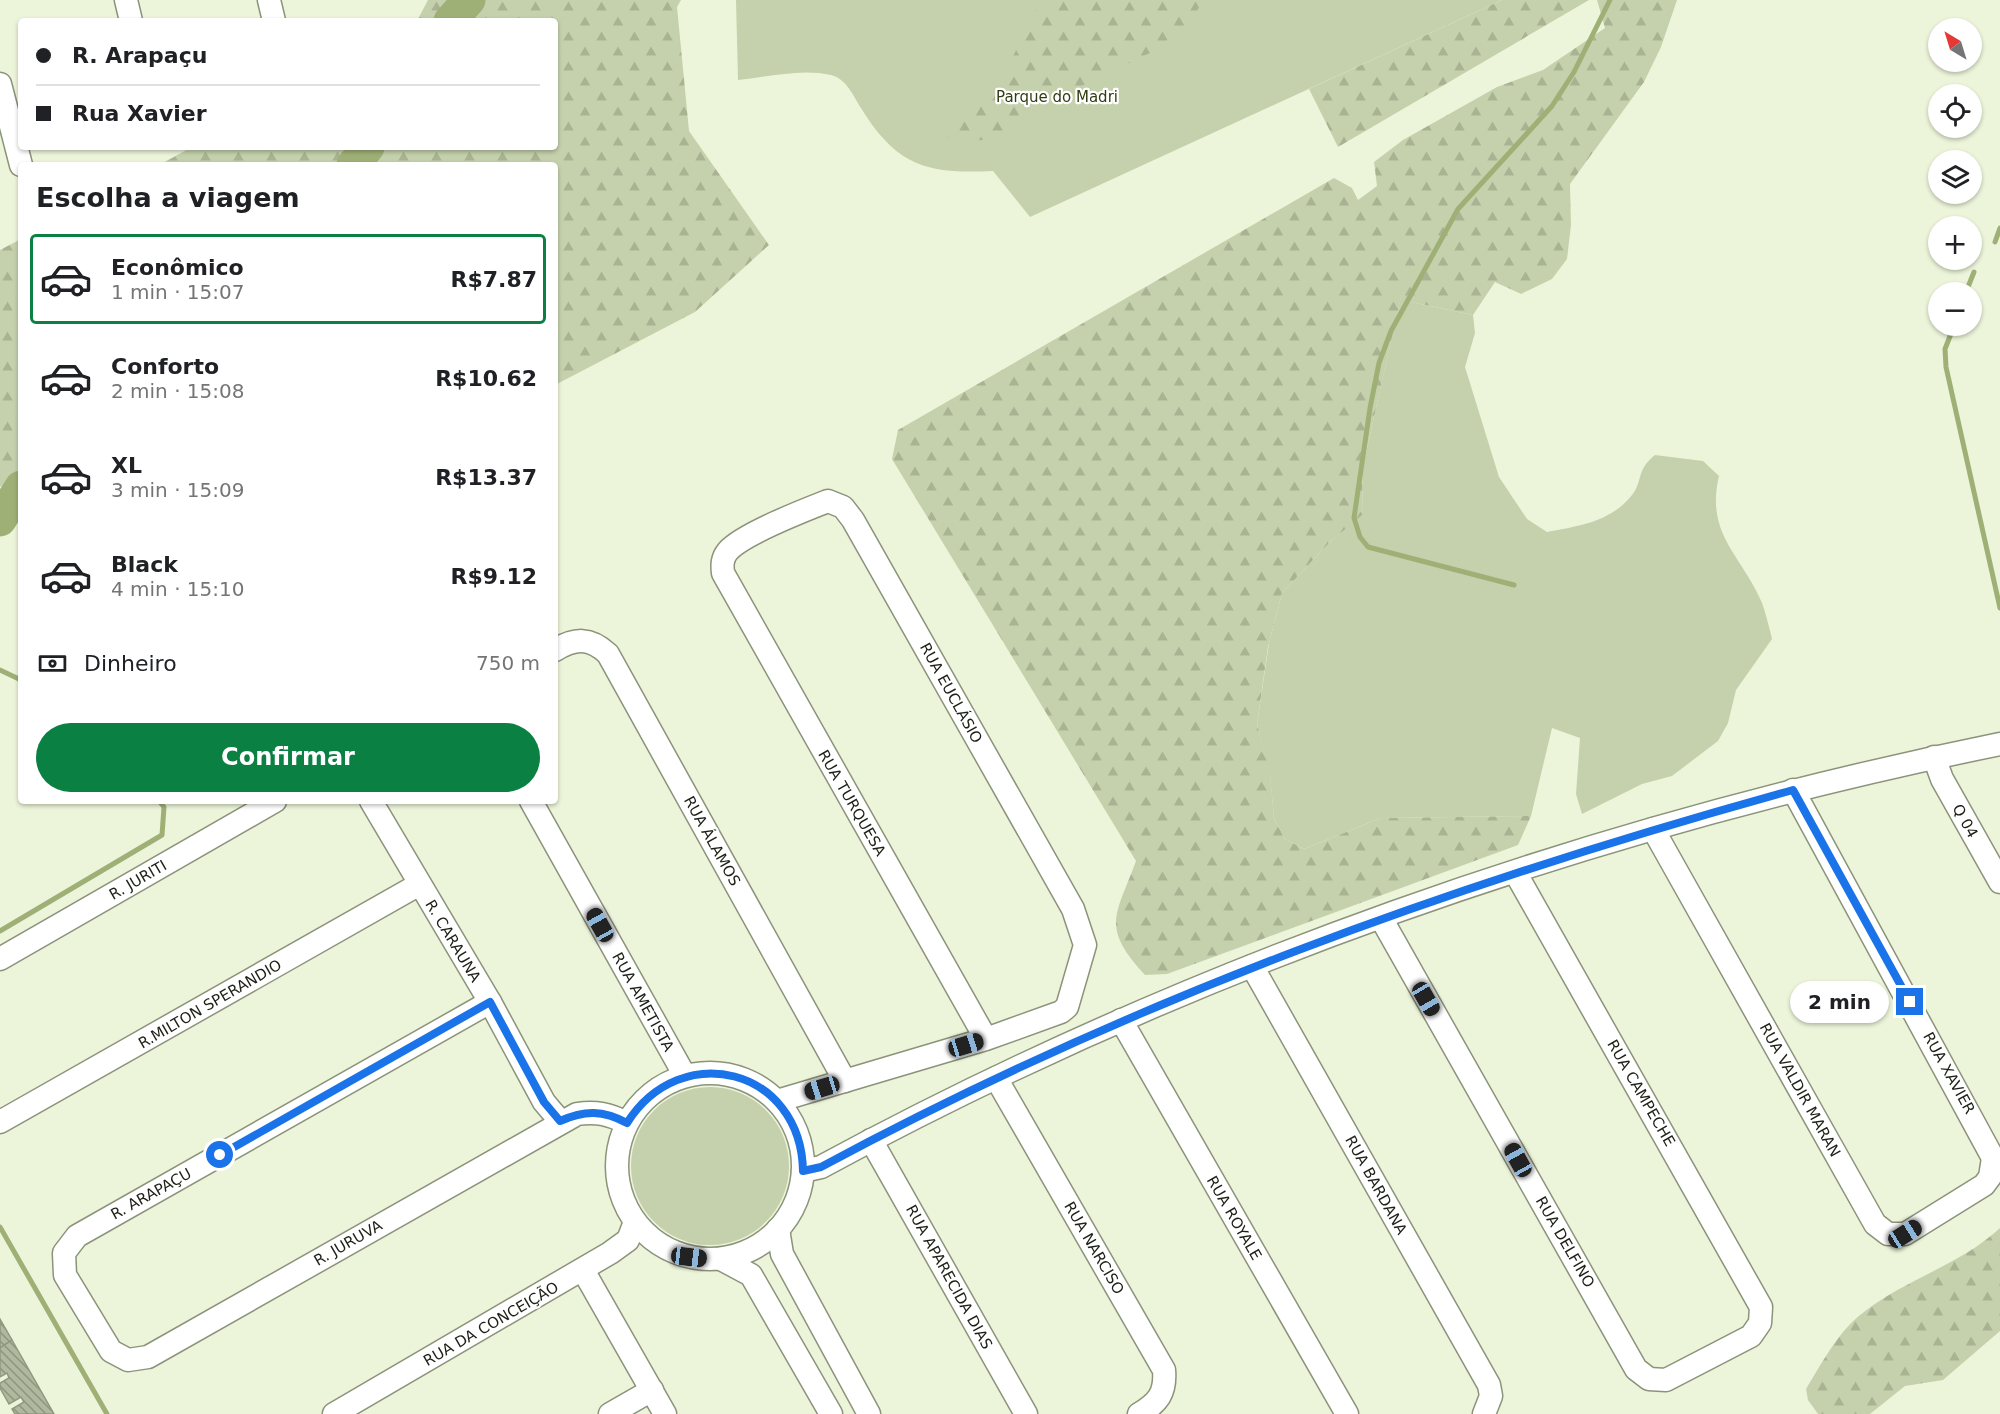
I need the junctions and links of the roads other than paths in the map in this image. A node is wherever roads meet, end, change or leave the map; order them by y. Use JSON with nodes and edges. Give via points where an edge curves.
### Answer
{"nodes":[{"id":1,"x":126,"y":0,"type":"edge"},
{"id":2,"x":269,"y":0,"type":"edge"},
{"id":3,"x":130,"y":18,"type":"edge"},
{"id":4,"x":273,"y":18,"type":"edge"},
{"id":5,"x":0,"y":84,"type":"edge"},
{"id":6,"x":20,"y":162,"type":"edge"},
{"id":7,"x":722,"y":566,"type":"joint"},
{"id":8,"x":558,"y":648,"type":"edge"},
{"id":9,"x":2000,"y":744,"type":"edge"},
{"id":10,"x":1934,"y":757,"type":"junction"},
{"id":11,"x":1793,"y":790,"type":"junction"},
{"id":12,"x":270,"y":804,"type":"edge"},
{"id":13,"x":373,"y":804,"type":"edge"},
{"id":14,"x":533,"y":804,"type":"edge"},
{"id":15,"x":1653,"y":829,"type":"junction"},
{"id":16,"x":1515,"y":872,"type":"junction"},
{"id":17,"x":2000,"y":882,"type":"edge"},
{"id":18,"x":418,"y":885,"type":"junction"},
{"id":19,"x":1381,"y":918,"type":"junction"},
{"id":20,"x":0,"y":959,"type":"edge"},
{"id":21,"x":1252,"y":966,"type":"junction"},
{"id":22,"x":490,"y":1002,"type":"junction"},
{"id":23,"x":1121,"y":1020,"type":"junction"},
{"id":24,"x":986,"y":1039,"type":"junction"},
{"id":25,"x":685,"y":1076,"type":"junction"},
{"id":26,"x":996,"y":1078,"type":"junction"},
{"id":27,"x":845,"y":1081,"type":"junction"},
{"id":28,"x":777,"y":1101,"type":"junction"},
{"id":29,"x":560,"y":1121,"type":"junction"},
{"id":30,"x":0,"y":1122,"type":"edge"},
{"id":31,"x":627,"y":1123,"type":"junction"},
{"id":32,"x":872,"y":1140,"type":"junction"},
{"id":33,"x":1993,"y":1168,"type":"joint"},
{"id":34,"x":803,"y":1171,"type":"junction"},
{"id":35,"x":635,"y":1222,"type":"junction"},
{"id":36,"x":778,"y":1229,"type":"junction"},
{"id":37,"x":721,"y":1259,"type":"junction"},
{"id":38,"x":584,"y":1270,"type":"junction"},
{"id":39,"x":88,"y":1313,"type":"joint"},
{"id":40,"x":1762,"y":1315,"type":"joint"},
{"id":41,"x":652,"y":1390,"type":"junction"},
{"id":42,"x":1486,"y":1410,"type":"edge"},
{"id":43,"x":334,"y":1414,"type":"edge"},
{"id":44,"x":610,"y":1414,"type":"edge"},
{"id":45,"x":665,"y":1414,"type":"edge"},
{"id":46,"x":831,"y":1414,"type":"edge"},
{"id":47,"x":868,"y":1414,"type":"edge"},
{"id":48,"x":1026,"y":1414,"type":"edge"},
{"id":49,"x":1139,"y":1414,"type":"edge"},
{"id":50,"x":1347,"y":1414,"type":"edge"}],
"edges":[{"from":1,"to":3,"type":"street"},
{"from":2,"to":4,"type":"street"},
{"from":5,"to":6,"type":"street"},
{"from":7,"to":24,"type":"street","name":"RUA TURQUESA","via":[[726,581]]},
{"from":7,"to":24,"type":"street","name":"RUA EUCLÁSIO","via":[[734,546],[793,514],[828,501],[843,507],[1077,917],[1085,945],[1068,1007]]},
{"from":8,"to":27,"type":"street","name":"RUA ÁLAMOS","via":[[580,640],[608,654]]},
{"from":9,"to":10,"type":"street"},
{"from":10,"to":11,"type":"street"},
{"from":10,"to":17,"type":"street","name":"Q 04","via":[[1942,779]]},
{"from":11,"to":15,"type":"street"},
{"from":11,"to":33,"type":"street","name":"RUA XAVIER","via":[[1990,1149]]},
{"from":12,"to":20,"type":"street","name":"R. JURITI"},
{"from":13,"to":18,"type":"street","name":"R. CARAUNA"},
{"from":14,"to":25,"type":"street","name":"RUA AMETISTA"},
{"from":15,"to":16,"type":"street"},
{"from":15,"to":33,"type":"street","name":"RUA VALDIR MARAN","via":[[1875,1224],[1888,1234],[1905,1234],[1984,1185]]},
{"from":16,"to":19,"type":"street"},
{"from":16,"to":40,"type":"street","name":"RUA CAMPECHE","via":[[1758,1300]]},
{"from":18,"to":22,"type":"street","name":"R. CARAUNA"},
{"from":18,"to":30,"type":"street","name":"R.MILTON SPERANDIO"},
{"from":19,"to":21,"type":"street"},
{"from":19,"to":40,"type":"street","name":"RUA DELFINO","via":[[1641,1376],[1657,1382],[1666,1380],[1751,1336]]},
{"from":21,"to":23,"type":"street"},
{"from":21,"to":42,"type":"street","name":"RUA BARDANA","via":[[1489,1385]]},
{"from":22,"to":29,"type":"street","name":"R. CARAUNA","via":[[544,1102]]},
{"from":22,"to":39,"type":"street","name":"R. ARAPAÇU","via":[[77,1236],[69,1243],[63,1264],[65,1275]]},
{"from":23,"to":26,"type":"street"},
{"from":23,"to":50,"type":"street","name":"RUA ROYALE"},
{"from":24,"to":27,"type":"street"},
{"from":25,"to":28,"type":"street","via":[[733,1076],[762,1088]]},
{"from":25,"to":31,"type":"street","via":[[657,1089]]},
{"from":26,"to":32,"type":"street"},
{"from":26,"to":49,"type":"street","name":"RUA NARCISO","via":[[1164,1370],[1162,1395],[1155,1405]]},
{"from":27,"to":28,"type":"street"},
{"from":28,"to":34,"type":"street","via":[[799,1139]]},
{"from":29,"to":31,"type":"street","name":"R. JURUVA","via":[[594,1111]]},
{"from":29,"to":39,"type":"street","name":"R. JURUVA","via":[[148,1358],[128,1360],[111,1352]]},
{"from":31,"to":35,"type":"street","via":[[616,1174]]},
{"from":32,"to":34,"type":"street","via":[[821,1167]]},
{"from":32,"to":48,"type":"street","name":"RUA APARECIDA DIAS"},
{"from":34,"to":36,"type":"street","via":[[795,1202]]},
{"from":35,"to":37,"type":"street","via":[[658,1245],[673,1252]]},
{"from":35,"to":38,"type":"street","name":"RUA DA CONCEIÇÃO","via":[[628,1240]]},
{"from":36,"to":37,"type":"street","via":[[752,1249]]},
{"from":36,"to":47,"type":"street","via":[[782,1254]]},
{"from":37,"to":46,"type":"street","via":[[751,1275]]},
{"from":38,"to":41,"type":"street"},
{"from":38,"to":43,"type":"street","name":"RUA DA CONCEIÇÃO"},
{"from":41,"to":44,"type":"street"},
{"from":41,"to":45,"type":"street"}]}
